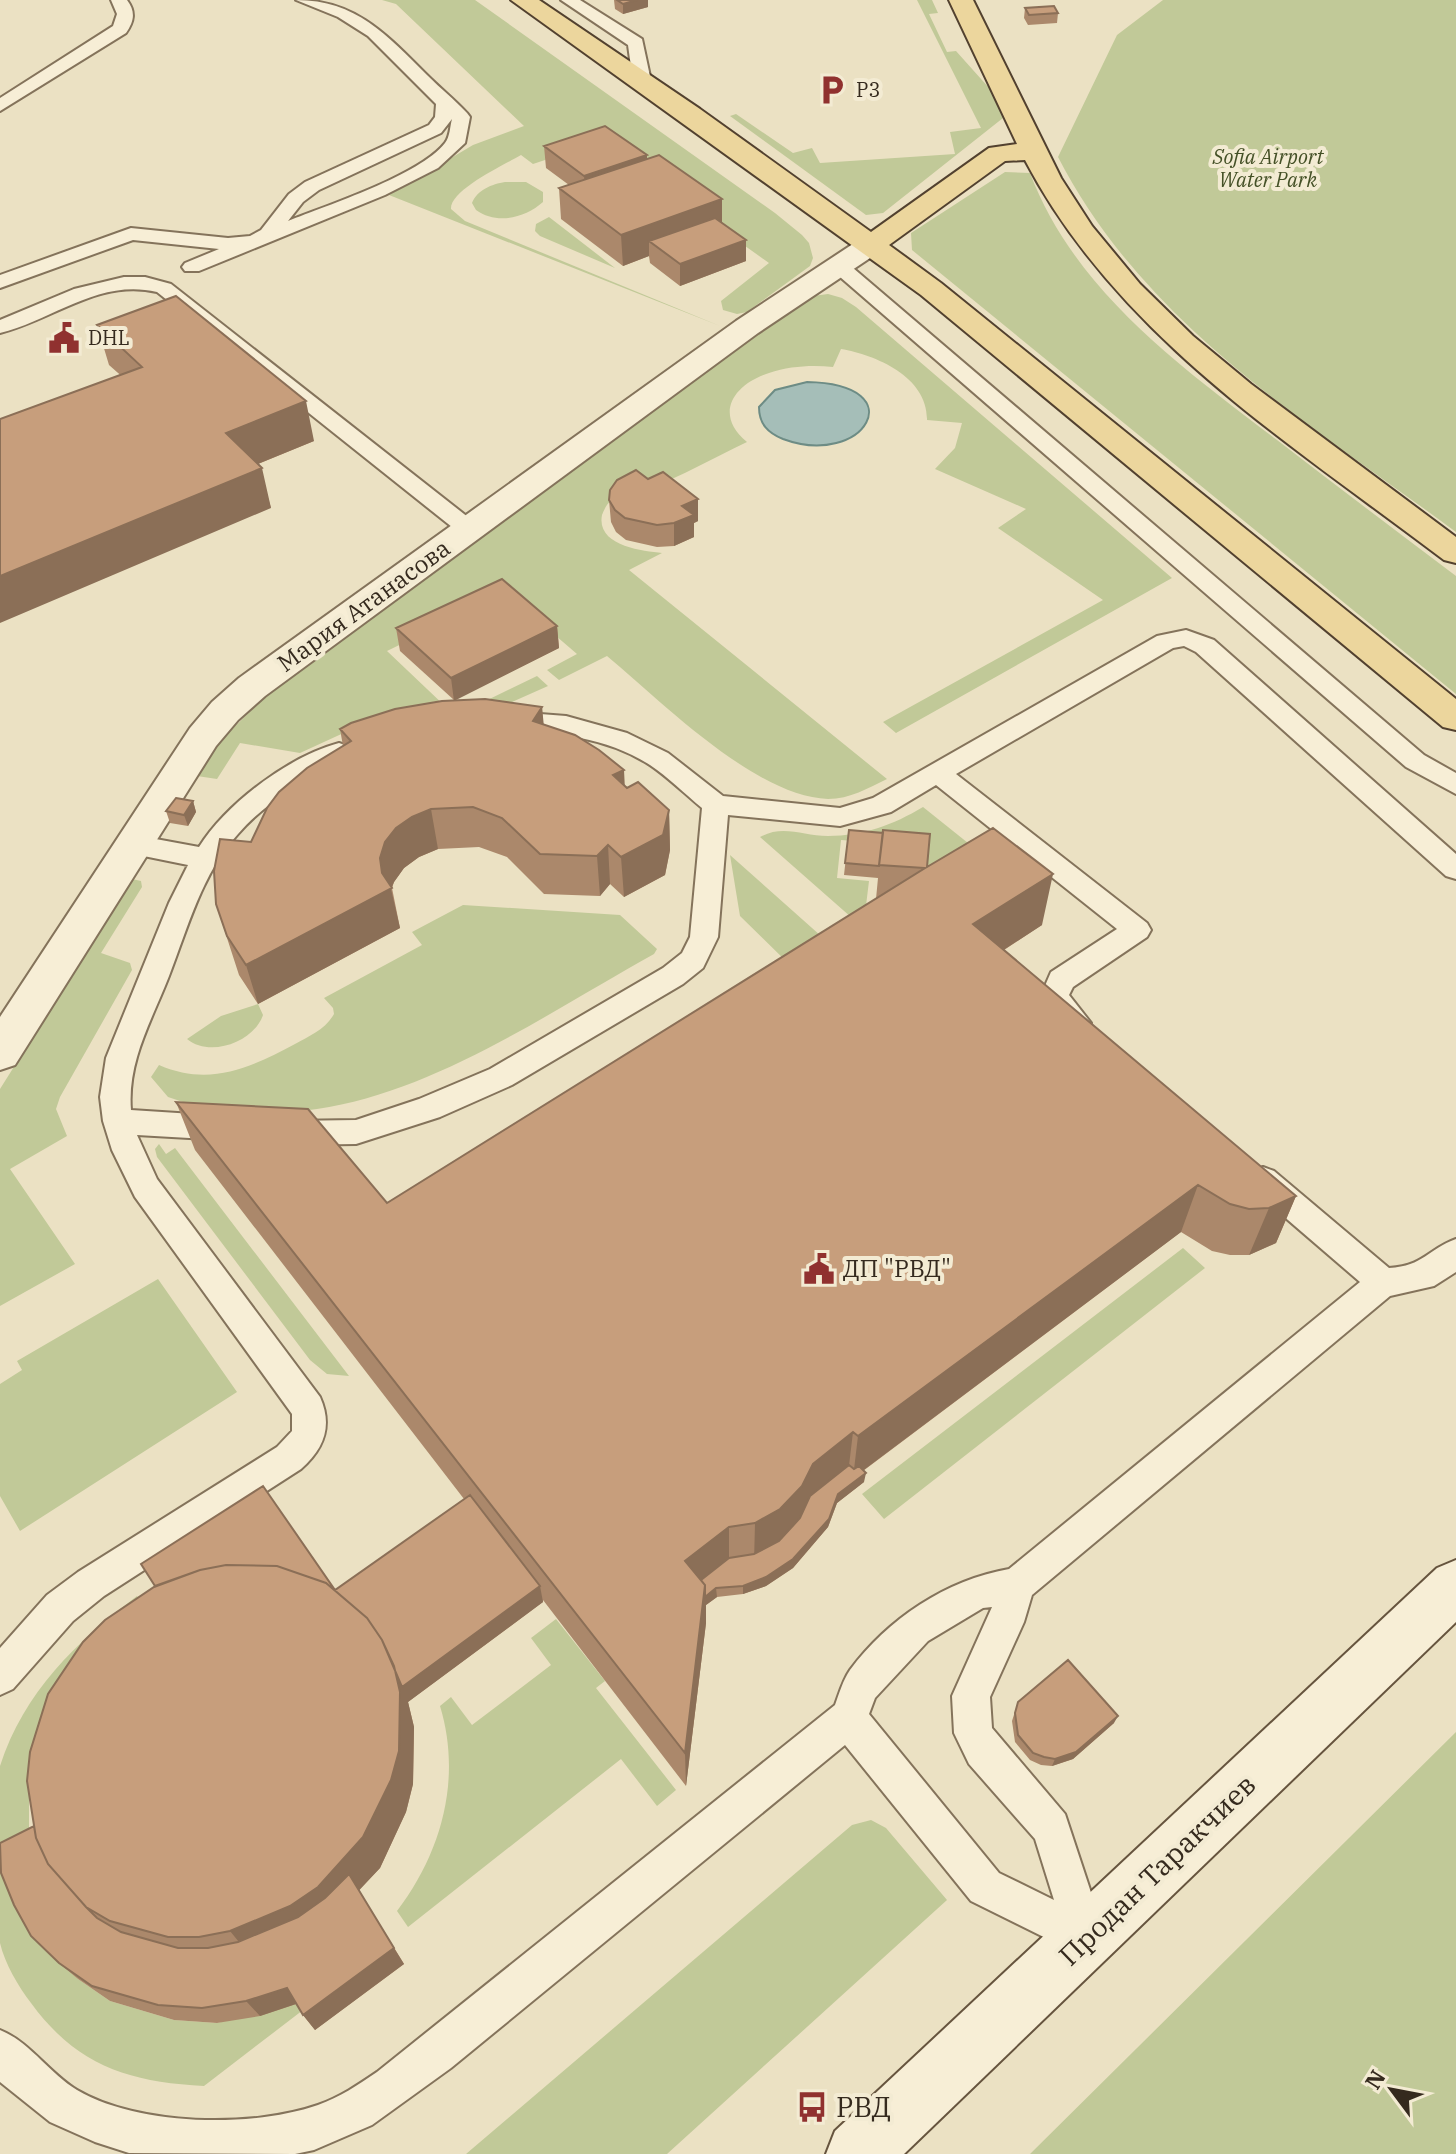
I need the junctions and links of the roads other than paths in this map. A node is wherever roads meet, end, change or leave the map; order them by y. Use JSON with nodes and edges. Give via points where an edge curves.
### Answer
{"nodes":[{"id":1,"x":119,"y":0,"type":"edge"},
{"id":2,"x":304,"y":0,"type":"edge"},
{"id":3,"x":523,"y":0,"type":"edge"},
{"id":4,"x":569,"y":0,"type":"edge"},
{"id":5,"x":961,"y":0,"type":"edge"},
{"id":6,"x":642,"y":81,"type":"junction"},
{"id":7,"x":440,"y":96,"type":"junction"},
{"id":8,"x":0,"y":106,"type":"edge"},
{"id":9,"x":1036,"y":151,"type":"junction"},
{"id":10,"x":255,"y":241,"type":"junction"},
{"id":11,"x":872,"y":244,"type":"junction"},
{"id":12,"x":839,"y":266,"type":"junction"},
{"id":13,"x":192,"y":267,"type":"dead end"},
{"id":14,"x":0,"y":282,"type":"edge"},
{"id":15,"x":0,"y":327,"type":"edge"},
{"id":16,"x":470,"y":530,"type":"junction"},
{"id":17,"x":1456,"y":553,"type":"edge"},
{"id":18,"x":1456,"y":718,"type":"edge"},
{"id":19,"x":478,"y":720,"type":"edge"},
{"id":20,"x":362,"y":743,"type":"edge"},
{"id":21,"x":938,"y":773,"type":"junction"},
{"id":22,"x":1456,"y":785,"type":"edge"},
{"id":23,"x":716,"y":805,"type":"junction"},
{"id":24,"x":134,"y":845,"type":"junction"},
{"id":25,"x":205,"y":858,"type":"junction"},
{"id":26,"x":1456,"y":869,"type":"edge"},
{"id":27,"x":1096,"y":1039,"type":"edge"},
{"id":28,"x":0,"y":1053,"type":"edge"},
{"id":29,"x":118,"y":1121,"type":"junction"},
{"id":30,"x":1246,"y":1166,"type":"edge"},
{"id":31,"x":1456,"y":1253,"type":"edge"},
{"id":32,"x":1383,"y":1282,"type":"junction"},
{"id":33,"x":1017,"y":1585,"type":"junction"},
{"id":34,"x":1456,"y":1586,"type":"edge"},
{"id":35,"x":0,"y":1676,"type":"edge"},
{"id":36,"x":848,"y":1718,"type":"junction"},
{"id":37,"x":1086,"y":1938,"type":"junction"},
{"id":38,"x":0,"y":2051,"type":"edge"},
{"id":39,"x":858,"y":2154,"type":"edge"}],
"edges":[{"from":1,"to":8,"type":"lane","via":[[126,8],[120,29]]},
{"from":2,"to":7,"type":"lane","via":[[366,26]]},
{"from":3,"to":6,"type":"main road"},
{"from":4,"to":6,"type":"lane","via":[[636,43]]},
{"from":5,"to":9,"type":"main road"},
{"from":6,"to":11,"type":"main road"},
{"from":7,"to":10,"type":"lane","via":[[446,110],[435,129],[312,186]]},
{"from":7,"to":10,"type":"lane","via":[[461,117],[456,143],[440,158],[378,191]]},
{"from":9,"to":11,"type":"main road","via":[[998,154]]},
{"from":9,"to":17,"type":"main road","via":[[1079,229],[1154,318],[1208,367]]},
{"from":10,"to":13,"type":"lane"},
{"from":10,"to":14,"type":"lane","via":[[228,244],[131,234]]},
{"from":11,"to":12,"type":"street","name":"Мария Атанасова"},
{"from":11,"to":18,"type":"main road"},
{"from":12,"to":16,"type":"street","name":"Мария Атанасова"},
{"from":12,"to":22,"type":"lane","via":[[1415,761]]},
{"from":15,"to":16,"type":"lane","via":[[108,284],[148,281],[164,288]]},
{"from":16,"to":24,"type":"street","name":"Мария Атанасова","via":[[225,711]]},
{"from":19,"to":23,"type":"lane","via":[[541,721],[618,739],[659,759]]},
{"from":20,"to":25,"type":"lane","via":[[271,790],[229,827]]},
{"from":21,"to":23,"type":"lane","via":[[862,814],[840,817]]},
{"from":21,"to":26,"type":"lane","via":[[1166,642],[1186,638],[1205,646]]},
{"from":21,"to":27,"type":"lane","via":[[1137,930],[1061,980],[1055,995],[1063,1012]]},
{"from":23,"to":29,"type":"lane","via":[[704,937],[693,960],[501,1077],[393,1123],[356,1132]]},
{"from":24,"to":25,"type":"lane"},
{"from":24,"to":28,"type":"street","name":"Мария Атанасова"},
{"from":25,"to":29,"type":"lane","via":[[127,1040],[115,1085]]},
{"from":29,"to":35,"type":"lane","via":[[146,1188],[308,1408],[311,1434],[289,1458],[60,1608]]},
{"from":30,"to":32,"type":"lane"},
{"from":31,"to":32,"type":"lane","via":[[1424,1277]]},
{"from":32,"to":33,"type":"lane"},
{"from":33,"to":36,"type":"lane","via":[[977,1592],[915,1628],[862,1685]]},
{"from":33,"to":37,"type":"lane","via":[[1006,1622],[971,1696],[973,1733],[1051,1828]]},
{"from":34,"to":37,"type":"street","name":"Продан Таракчиев"},
{"from":36,"to":37,"type":"lane","via":[[985,1887]]},
{"from":36,"to":38,"type":"lane","via":[[436,2053],[344,2116],[259,2139],[216,2142],[139,2133],[102,2124],[64,2106]]},
{"from":37,"to":39,"type":"street","name":"Продан Таракчиев"}]}
